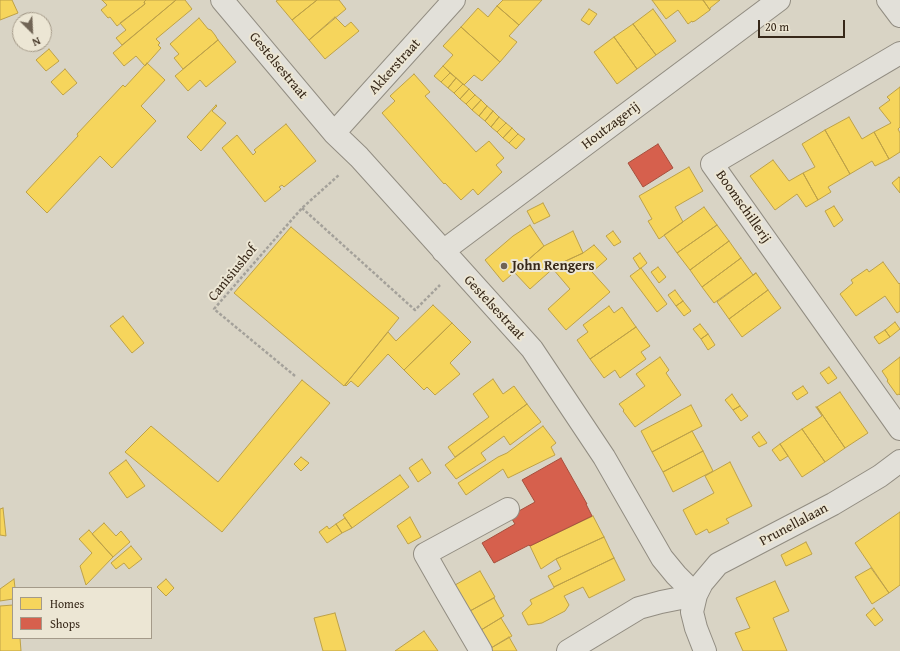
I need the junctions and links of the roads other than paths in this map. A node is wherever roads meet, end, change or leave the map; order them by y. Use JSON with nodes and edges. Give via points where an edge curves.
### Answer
{"nodes":[{"id":1,"x":222,"y":0,"type":"edge"},
{"id":2,"x":454,"y":0,"type":"edge"},
{"id":3,"x":779,"y":0,"type":"edge"},
{"id":4,"x":888,"y":0,"type":"edge"},
{"id":5,"x":900,"y":16,"type":"edge"},
{"id":6,"x":900,"y":53,"type":"edge"},
{"id":7,"x":334,"y":133,"type":"junction"},
{"id":8,"x":443,"y":251,"type":"junction"},
{"id":9,"x":900,"y":430,"type":"edge"},
{"id":10,"x":900,"y":461,"type":"edge"},
{"id":11,"x":508,"y":509,"type":"dead end"},
{"id":12,"x":696,"y":595,"type":"junction"},
{"id":13,"x":481,"y":651,"type":"edge"},
{"id":14,"x":568,"y":651,"type":"edge"},
{"id":15,"x":704,"y":651,"type":"edge"}],
"edges":[{"from":1,"to":7,"type":"street","name":"Gestelsestraat"},
{"from":2,"to":7,"type":"street","name":"Akkerstraat"},
{"from":3,"to":8,"type":"street","name":"Houtzagerij"},
{"from":4,"to":5,"type":"street"},
{"from":6,"to":9,"type":"street","name":"Boomschillerij","via":[[712,164]]},
{"from":7,"to":8,"type":"street","name":"Gestelsestraat","via":[[359,157]]},
{"from":8,"to":12,"type":"street","name":"Gestelsestraat","via":[[532,349],[604,457],[662,558]]},
{"from":10,"to":12,"type":"street","name":"Prunellalaan","via":[[833,504],[718,564],[702,583]]},
{"from":11,"to":13,"type":"street","via":[[425,554]]},
{"from":12,"to":14,"type":"street","via":[[639,608]]},
{"from":12,"to":15,"type":"street","via":[[692,612]]}]}
